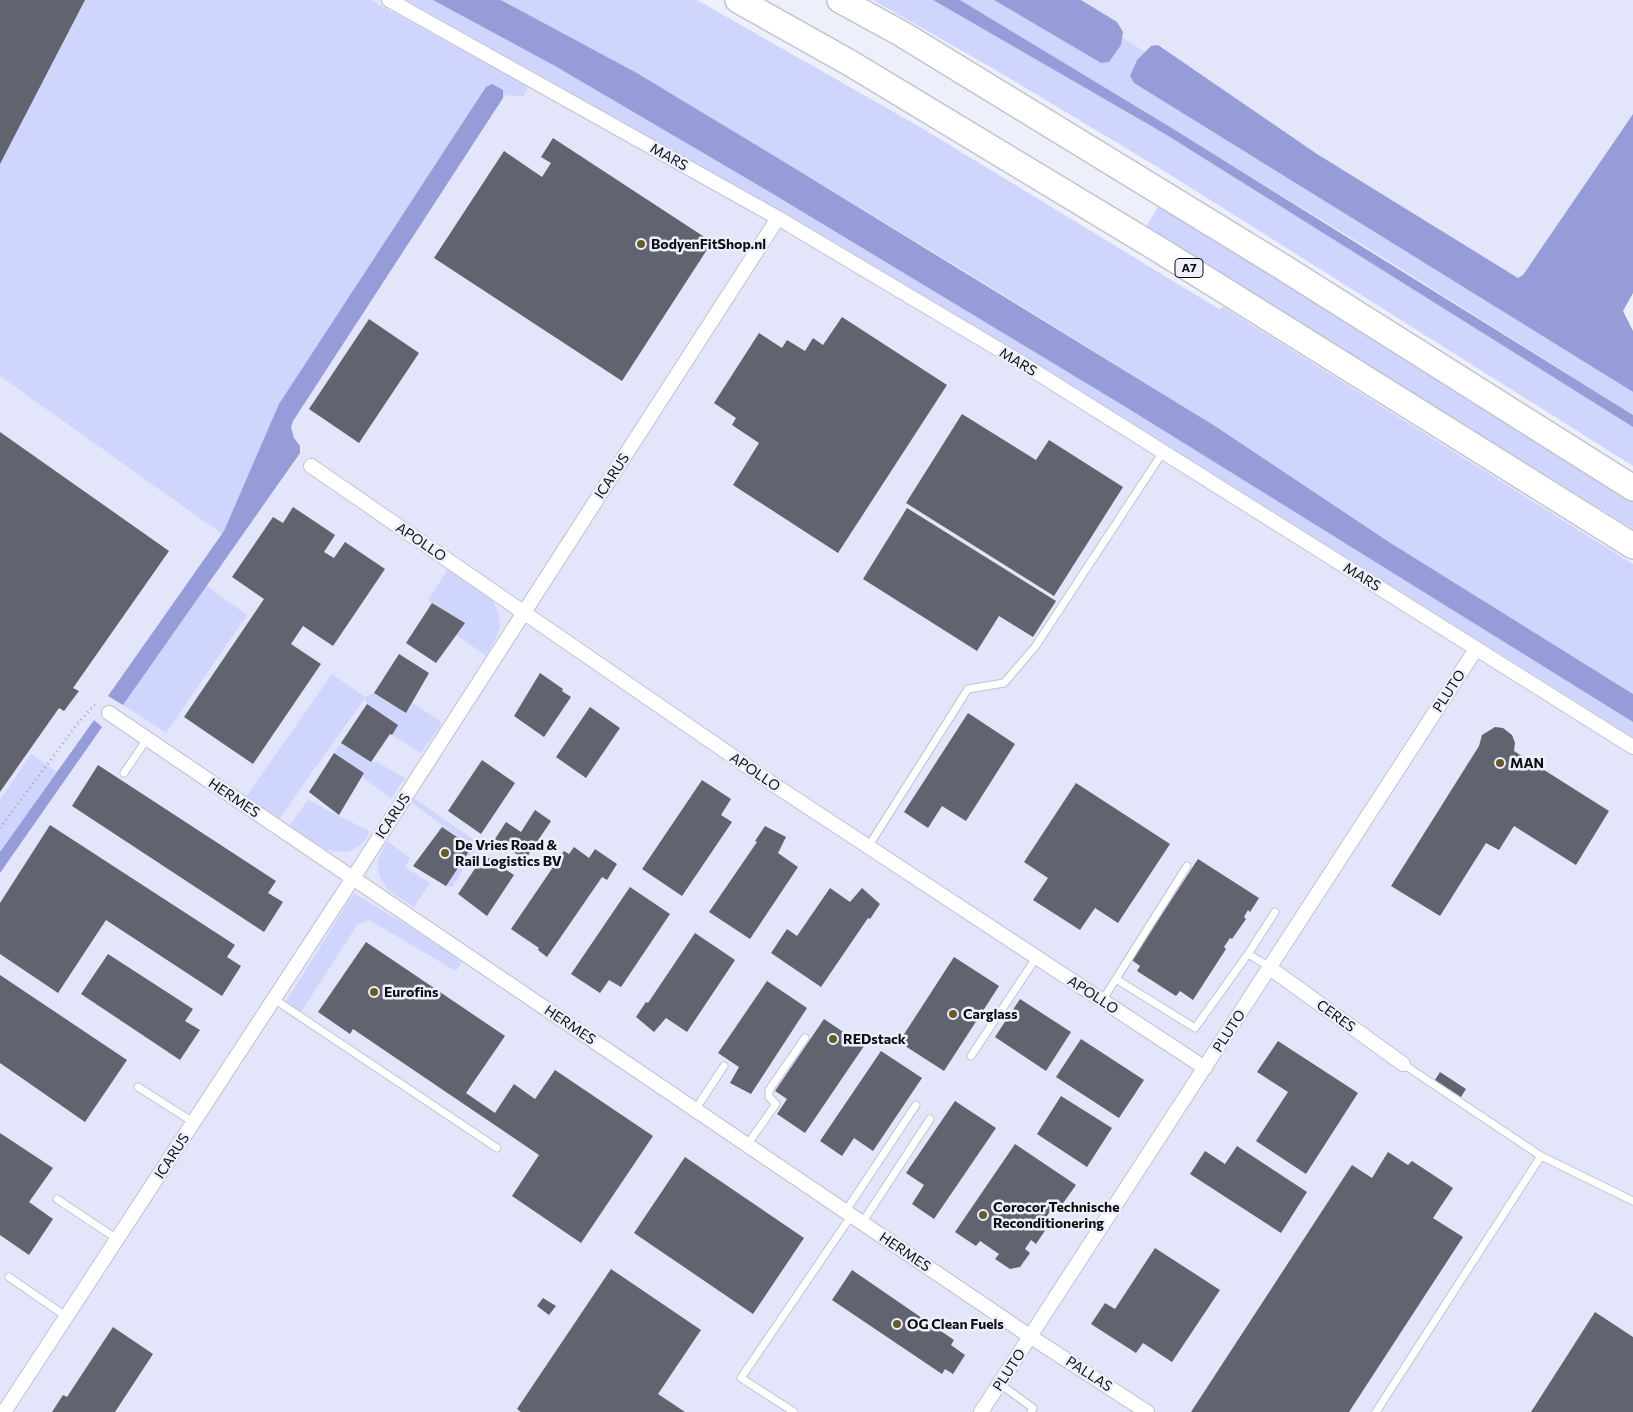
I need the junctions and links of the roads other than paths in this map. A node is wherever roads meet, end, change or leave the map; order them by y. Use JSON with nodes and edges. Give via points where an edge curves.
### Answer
{"nodes":[{"id":1,"x":389,"y":0,"type":"edge"},
{"id":2,"x":738,"y":0,"type":"edge"},
{"id":3,"x":840,"y":0,"type":"edge"},
{"id":4,"x":778,"y":218,"type":"junction"},
{"id":5,"x":1163,"y":452,"type":"junction"},
{"id":6,"x":311,"y":466,"type":"dead end"},
{"id":7,"x":1633,"y":488,"type":"edge"},
{"id":8,"x":1633,"y":546,"type":"edge"},
{"id":9,"x":524,"y":612,"type":"junction"},
{"id":10,"x":1476,"y":649,"type":"junction"},
{"id":11,"x":109,"y":714,"type":"road end"},
{"id":12,"x":146,"y":739,"type":"junction"},
{"id":13,"x":1633,"y":748,"type":"edge"},
{"id":14,"x":124,"y":773,"type":"dead end"},
{"id":15,"x":868,"y":847,"type":"junction"},
{"id":16,"x":1187,"y":866,"type":"dead end"},
{"id":17,"x":352,"y":878,"type":"junction"},
{"id":18,"x":1275,"y":912,"type":"dead end"},
{"id":19,"x":1248,"y":954,"type":"junction"},
{"id":20,"x":1036,"y":958,"type":"junction"},
{"id":21,"x":1270,"y":968,"type":"junction"},
{"id":22,"x":1116,"y":979,"type":"junction"},
{"id":23,"x":274,"y":999,"type":"junction"},
{"id":24,"x":1102,"y":1001,"type":"junction"},
{"id":25,"x":805,"y":1038,"type":"dead end"},
{"id":26,"x":971,"y":1056,"type":"dead end"},
{"id":27,"x":1403,"y":1064,"type":"joint"},
{"id":28,"x":724,"y":1066,"type":"dead end"},
{"id":29,"x":1205,"y":1068,"type":"junction"},
{"id":30,"x":138,"y":1087,"type":"dead end"},
{"id":31,"x":916,"y":1105,"type":"dead end"},
{"id":32,"x":695,"y":1110,"type":"junction"},
{"id":33,"x":930,"y":1119,"type":"dead end"},
{"id":34,"x":194,"y":1122,"type":"junction"},
{"id":35,"x":747,"y":1145,"type":"junction"},
{"id":36,"x":497,"y":1148,"type":"dead end"},
{"id":37,"x":1541,"y":1156,"type":"junction"},
{"id":38,"x":57,"y":1199,"type":"dead end"},
{"id":39,"x":1633,"y":1201,"type":"edge"},
{"id":40,"x":853,"y":1217,"type":"junction"},
{"id":41,"x":117,"y":1239,"type":"junction"},
{"id":42,"x":9,"y":1277,"type":"dead end"},
{"id":43,"x":66,"y":1317,"type":"junction"},
{"id":44,"x":1031,"y":1337,"type":"junction"},
{"id":45,"x":1000,"y":1384,"type":"junction"},
{"id":46,"x":4,"y":1412,"type":"edge"},
{"id":47,"x":794,"y":1412,"type":"edge"},
{"id":48,"x":981,"y":1412,"type":"edge"},
{"id":49,"x":1031,"y":1412,"type":"edge"},
{"id":50,"x":1147,"y":1412,"type":"edge"},
{"id":51,"x":1376,"y":1412,"type":"edge"}],
"edges":[{"from":1,"to":4,"type":"street","name":"MARS"},
{"from":2,"to":8,"type":"highway","number":"A7","via":[[850,63],[1158,249]]},
{"from":3,"to":7,"type":"highway","via":[[902,34],[1281,266]]},
{"from":4,"to":5,"type":"street","name":"MARS","via":[[1020,362]]},
{"from":4,"to":9,"type":"street","name":"ICARUS"},
{"from":5,"to":10,"type":"street","name":"MARS"},
{"from":5,"to":15,"type":"lane","via":[[1036,647],[1004,683],[968,689]]},
{"from":6,"to":9,"type":"street","name":"APOLLO"},
{"from":9,"to":15,"type":"street","name":"APOLLO"},
{"from":9,"to":17,"type":"street","name":"ICARUS"},
{"from":10,"to":13,"type":"street","name":"MARS"},
{"from":10,"to":21,"type":"street","name":"PLUTO"},
{"from":11,"to":12,"type":"street","name":"HERMES"},
{"from":12,"to":14,"type":"lane"},
{"from":12,"to":17,"type":"street","name":"HERMES"},
{"from":15,"to":20,"type":"street","name":"APOLLO"},
{"from":16,"to":22,"type":"lane"},
{"from":17,"to":23,"type":"street","name":"ICARUS"},
{"from":17,"to":32,"type":"street","name":"HERMES"},
{"from":18,"to":19,"type":"lane"},
{"from":19,"to":21,"type":"lane"},
{"from":19,"to":22,"type":"lane","via":[[1195,1028]]},
{"from":20,"to":24,"type":"street","name":"APOLLO"},
{"from":20,"to":26,"type":"lane"},
{"from":21,"to":27,"type":"street","name":"CERES"},
{"from":21,"to":29,"type":"street","name":"PLUTO"},
{"from":22,"to":24,"type":"lane"},
{"from":23,"to":34,"type":"street","name":"ICARUS"},
{"from":23,"to":36,"type":"lane"},
{"from":24,"to":29,"type":"street","name":"APOLLO"},
{"from":25,"to":35,"type":"lane","via":[[769,1090],[769,1096],[776,1104]]},
{"from":27,"to":37,"type":"lane"},
{"from":28,"to":32,"type":"lane"},
{"from":29,"to":44,"type":"street","name":"PLUTO"},
{"from":30,"to":34,"type":"lane"},
{"from":31,"to":40,"type":"lane"},
{"from":32,"to":35,"type":"street","name":"HERMES"},
{"from":33,"to":40,"type":"lane"},
{"from":34,"to":41,"type":"street","name":"ICARUS"},
{"from":35,"to":40,"type":"street","name":"HERMES"},
{"from":37,"to":39,"type":"lane"},
{"from":37,"to":51,"type":"lane"},
{"from":38,"to":41,"type":"lane"},
{"from":40,"to":44,"type":"street","name":"HERMES"},
{"from":40,"to":47,"type":"lane","via":[[741,1378]]},
{"from":41,"to":43,"type":"street","name":"ICARUS"},
{"from":42,"to":43,"type":"lane"},
{"from":43,"to":46,"type":"street","name":"ICARUS"},
{"from":44,"to":45,"type":"street","name":"PLUTO"},
{"from":44,"to":50,"type":"street","name":"PALLAS"},
{"from":45,"to":48,"type":"street","name":"PLUTO"},
{"from":45,"to":49,"type":"lane","via":[[1034,1408]]}]}
